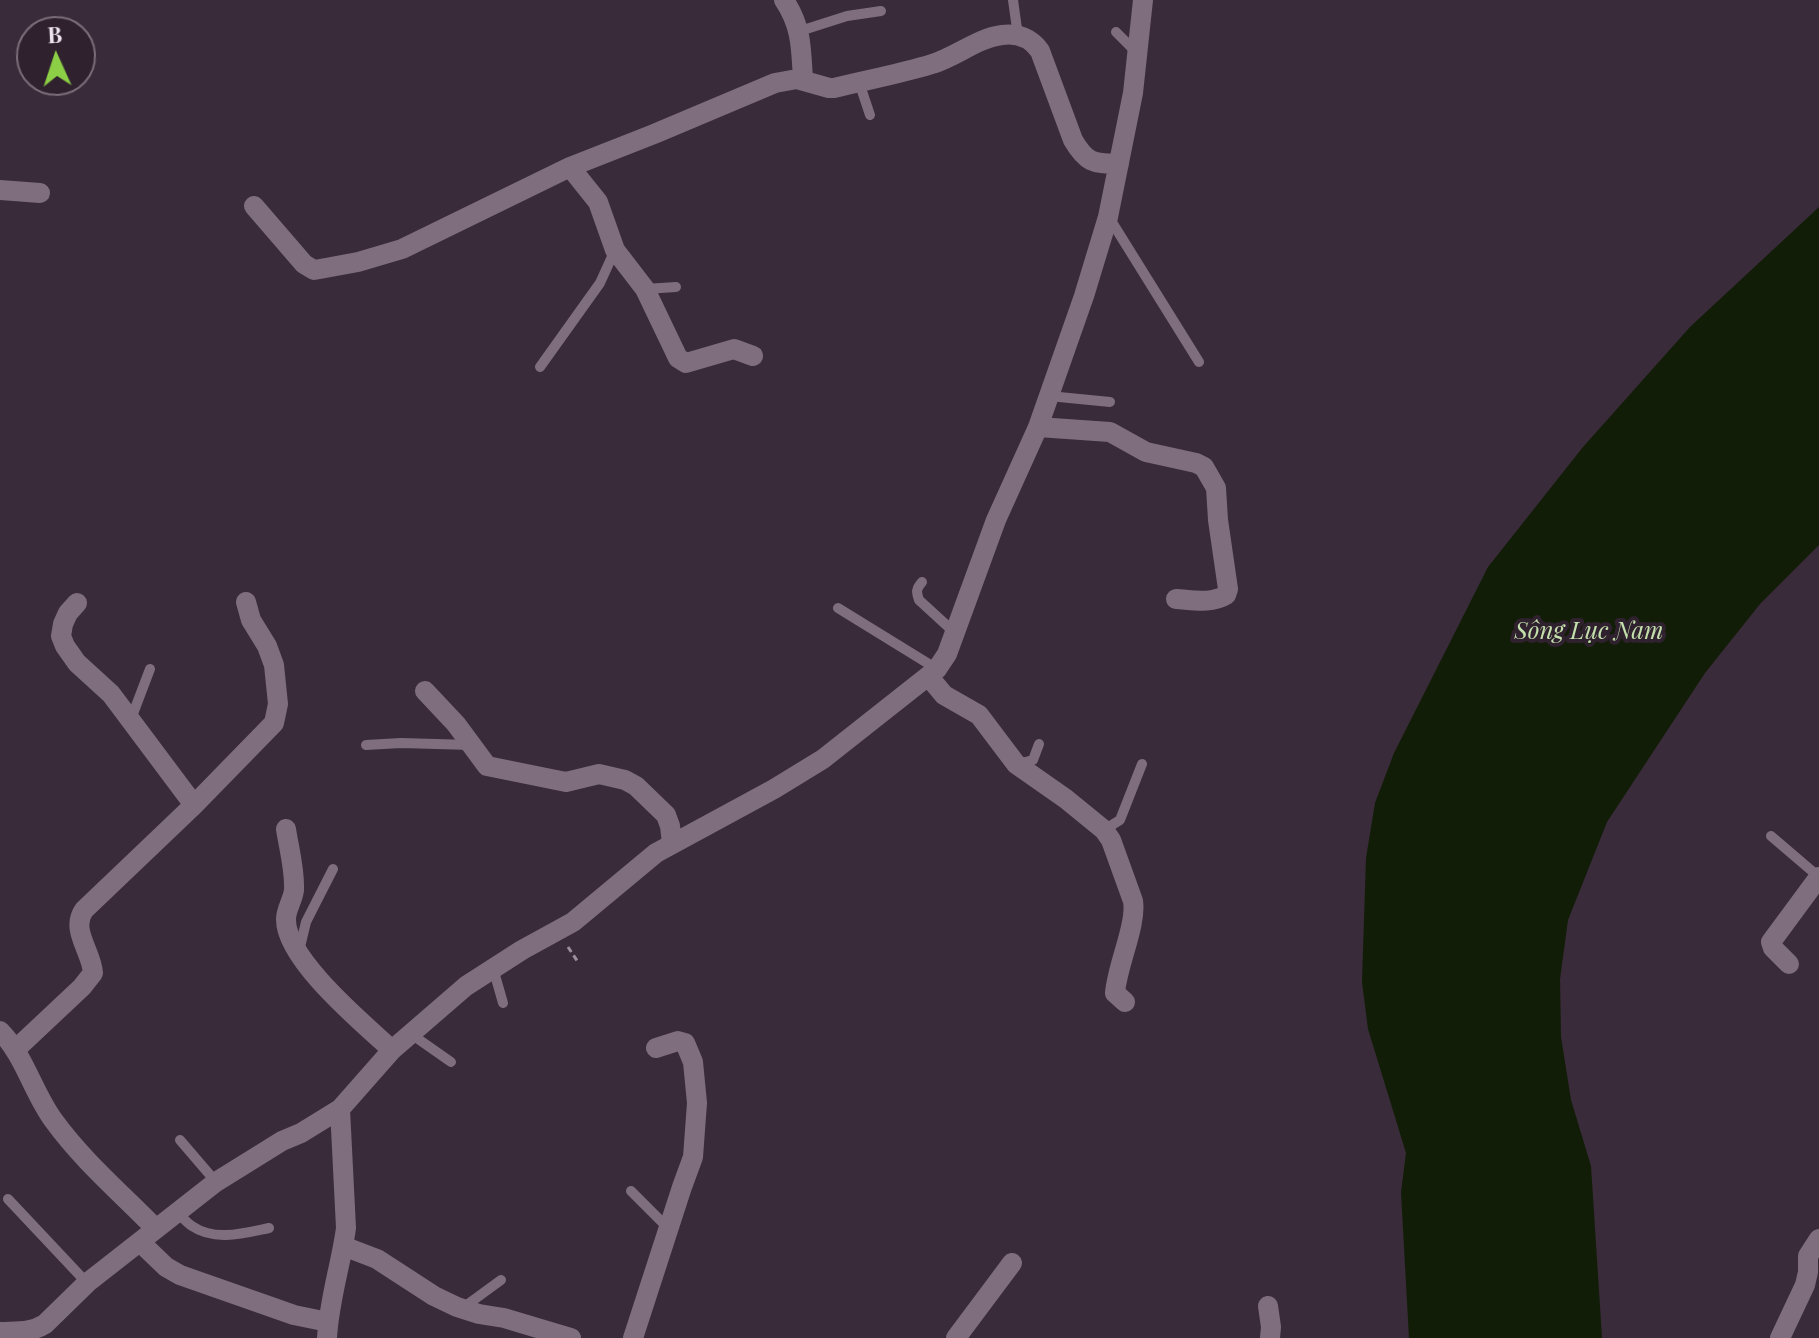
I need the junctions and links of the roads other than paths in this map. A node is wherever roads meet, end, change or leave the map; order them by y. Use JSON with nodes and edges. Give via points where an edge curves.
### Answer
{"nodes":[{"id":1,"x":784,"y":0,"type":"edge"},
{"id":2,"x":1013,"y":0,"type":"edge"},
{"id":3,"x":1138,"y":2,"type":"edge"},
{"id":4,"x":881,"y":11,"type":"dead end"},
{"id":5,"x":800,"y":31,"type":"junction"},
{"id":6,"x":1116,"y":32,"type":"dead end"},
{"id":7,"x":1018,"y":36,"type":"junction"},
{"id":8,"x":1137,"y":53,"type":"junction"},
{"id":9,"x":803,"y":80,"type":"junction"},
{"id":10,"x":859,"y":82,"type":"junction"},
{"id":11,"x":870,"y":115,"type":"dead end"},
{"id":12,"x":1119,"y":164,"type":"junction"},
{"id":13,"x":570,"y":167,"type":"junction"},
{"id":14,"x":0,"y":190,"type":"edge"},
{"id":15,"x":40,"y":193,"type":"dead end"},
{"id":16,"x":254,"y":206,"type":"dead end"},
{"id":17,"x":1108,"y":217,"type":"junction"},
{"id":18,"x":615,"y":250,"type":"junction"},
{"id":19,"x":676,"y":287,"type":"dead end"},
{"id":20,"x":645,"y":289,"type":"junction"},
{"id":21,"x":753,"y":356,"type":"dead end"},
{"id":22,"x":1199,"y":362,"type":"dead end"},
{"id":23,"x":540,"y":367,"type":"dead end"},
{"id":24,"x":1049,"y":396,"type":"junction"},
{"id":25,"x":1110,"y":402,"type":"dead end"},
{"id":26,"x":1038,"y":427,"type":"junction"},
{"id":27,"x":922,"y":582,"type":"dead end"},
{"id":28,"x":1176,"y":599,"type":"dead end"},
{"id":29,"x":246,"y":602,"type":"dead end"},
{"id":30,"x":77,"y":603,"type":"dead end"},
{"id":31,"x":838,"y":608,"type":"dead end"},
{"id":32,"x":955,"y":633,"type":"junction"},
{"id":33,"x":150,"y":669,"type":"dead end"},
{"id":34,"x":933,"y":673,"type":"junction"},
{"id":35,"x":425,"y":691,"type":"dead end"},
{"id":36,"x":131,"y":719,"type":"junction"},
{"id":37,"x":1039,"y":744,"type":"dead end"},
{"id":38,"x":366,"y":745,"type":"dead end"},
{"id":39,"x":471,"y":745,"type":"junction"},
{"id":40,"x":1016,"y":764,"type":"junction"},
{"id":41,"x":1142,"y":764,"type":"dead end"},
{"id":42,"x":194,"y":805,"type":"junction"},
{"id":43,"x":286,"y":829,"type":"dead end"},
{"id":44,"x":1104,"y":830,"type":"junction"},
{"id":45,"x":1771,"y":836,"type":"dead end"},
{"id":46,"x":672,"y":843,"type":"junction"},
{"id":47,"x":333,"y":869,"type":"dead end"},
{"id":48,"x":1817,"y":882,"type":"edge"},
{"id":49,"x":298,"y":953,"type":"junction"},
{"id":50,"x":1789,"y":964,"type":"dead end"},
{"id":51,"x":493,"y":968,"type":"junction"},
{"id":52,"x":1125,"y":1002,"type":"dead end"},
{"id":53,"x":503,"y":1003,"type":"dead end"},
{"id":54,"x":0,"y":1031,"type":"edge"},
{"id":55,"x":411,"y":1034,"type":"junction"},
{"id":56,"x":656,"y":1048,"type":"dead end"},
{"id":57,"x":15,"y":1050,"type":"junction"},
{"id":58,"x":392,"y":1050,"type":"junction"},
{"id":59,"x":451,"y":1062,"type":"dead end"},
{"id":60,"x":340,"y":1109,"type":"junction"},
{"id":61,"x":180,"y":1140,"type":"dead end"},
{"id":62,"x":216,"y":1182,"type":"junction"},
{"id":63,"x":631,"y":1191,"type":"dead end"},
{"id":64,"x":8,"y":1199,"type":"dead end"},
{"id":65,"x":178,"y":1213,"type":"junction"},
{"id":66,"x":269,"y":1228,"type":"dead end"},
{"id":67,"x":668,"y":1228,"type":"junction"},
{"id":68,"x":148,"y":1236,"type":"junction"},
{"id":69,"x":1819,"y":1239,"type":"edge"},
{"id":70,"x":343,"y":1246,"type":"junction"},
{"id":71,"x":1012,"y":1263,"type":"dead end"},
{"id":72,"x":501,"y":1280,"type":"dead end"},
{"id":73,"x":87,"y":1283,"type":"junction"},
{"id":74,"x":1268,"y":1306,"type":"dead end"},
{"id":75,"x":463,"y":1309,"type":"junction"},
{"id":76,"x":327,"y":1330,"type":"edge"},
{"id":77,"x":44,"y":1331,"type":"edge"},
{"id":78,"x":0,"y":1332,"type":"edge"},
{"id":79,"x":549,"y":1335,"type":"edge"},
{"id":80,"x":571,"y":1338,"type":"edge"},
{"id":81,"x":633,"y":1338,"type":"edge"},
{"id":82,"x":956,"y":1338,"type":"edge"},
{"id":83,"x":1270,"y":1338,"type":"edge"},
{"id":84,"x":1780,"y":1338,"type":"edge"}],
"edges":[{"from":1,"to":5,"type":"street"},
{"from":2,"to":7,"type":"lane"},
{"from":3,"to":8,"type":"street"},
{"from":4,"to":5,"type":"lane"},
{"from":5,"to":9,"type":"street"},
{"from":6,"to":8,"type":"lane"},
{"from":7,"to":10,"type":"street","via":[[987,39],[933,64]]},
{"from":7,"to":12,"type":"street","via":[[1040,51],[1079,151],[1090,161]]},
{"from":8,"to":12,"type":"street"},
{"from":9,"to":10,"type":"street","via":[[829,88]]},
{"from":9,"to":13,"type":"street","via":[[775,83]]},
{"from":10,"to":11,"type":"lane"},
{"from":12,"to":17,"type":"street"},
{"from":13,"to":16,"type":"street","via":[[402,249],[314,270]]},
{"from":13,"to":18,"type":"street","via":[[598,202]]},
{"from":14,"to":15,"type":"street"},
{"from":17,"to":22,"type":"lane"},
{"from":17,"to":24,"type":"street"},
{"from":18,"to":20,"type":"street"},
{"from":18,"to":23,"type":"lane","via":[[600,283]]},
{"from":19,"to":20,"type":"lane"},
{"from":20,"to":21,"type":"street","via":[[682,361],[734,349]]},
{"from":24,"to":25,"type":"lane"},
{"from":24,"to":26,"type":"street"},
{"from":26,"to":28,"type":"street","via":[[1110,432],[1146,452],[1204,467],[1216,488],[1228,589],[1220,599]]},
{"from":26,"to":32,"type":"street","via":[[996,520]]},
{"from":27,"to":32,"type":"lane","via":[[916,593],[919,600]]},
{"from":29,"to":42,"type":"street","via":[[274,665],[276,718]]},
{"from":30,"to":36,"type":"street","via":[[63,624],[65,646]]},
{"from":31,"to":34,"type":"lane"},
{"from":32,"to":34,"type":"street"},
{"from":33,"to":36,"type":"lane"},
{"from":34,"to":40,"type":"street","via":[[944,695],[979,715]]},
{"from":34,"to":46,"type":"street","via":[[802,773]]},
{"from":35,"to":39,"type":"street"},
{"from":36,"to":42,"type":"street"},
{"from":37,"to":40,"type":"lane","via":[[1033,760]]},
{"from":38,"to":39,"type":"lane"},
{"from":39,"to":46,"type":"street","via":[[487,766],[566,782],[599,774],[636,786],[666,815]]},
{"from":40,"to":44,"type":"street"},
{"from":41,"to":44,"type":"lane","via":[[1120,820]]},
{"from":42,"to":57,"type":"street","via":[[84,910],[78,926],[93,973]]},
{"from":43,"to":49,"type":"street","via":[[294,887],[285,917]]},
{"from":44,"to":52,"type":"street","via":[[1135,911],[1115,993]]},
{"from":45,"to":48,"type":"lane"},
{"from":46,"to":51,"type":"street","via":[[573,922]]},
{"from":47,"to":49,"type":"lane","via":[[306,922]]},
{"from":48,"to":50,"type":"street","via":[[1771,942]]},
{"from":49,"to":58,"type":"street","via":[[331,993]]},
{"from":51,"to":53,"type":"lane"},
{"from":51,"to":55,"type":"street"},
{"from":54,"to":57,"type":"street"},
{"from":55,"to":58,"type":"street"},
{"from":55,"to":59,"type":"lane"},
{"from":56,"to":67,"type":"street","via":[[685,1043],[697,1094],[693,1157]]},
{"from":57,"to":68,"type":"street","via":[[52,1120]]},
{"from":58,"to":60,"type":"street"},
{"from":60,"to":62,"type":"street"},
{"from":60,"to":70,"type":"street"},
{"from":61,"to":62,"type":"lane"},
{"from":62,"to":65,"type":"street"},
{"from":63,"to":67,"type":"lane"},
{"from":64,"to":73,"type":"lane"},
{"from":65,"to":66,"type":"lane","via":[[193,1227],[215,1234]]},
{"from":65,"to":68,"type":"street"},
{"from":67,"to":81,"type":"street"},
{"from":68,"to":73,"type":"street"},
{"from":68,"to":76,"type":"street","via":[[166,1267],[180,1275]]},
{"from":69,"to":84,"type":"street","via":[[1808,1256],[1805,1285]]},
{"from":70,"to":75,"type":"street","via":[[377,1259]]},
{"from":70,"to":76,"type":"street"},
{"from":71,"to":82,"type":"street"},
{"from":72,"to":75,"type":"lane"},
{"from":73,"to":77,"type":"street"},
{"from":74,"to":83,"type":"street"},
{"from":75,"to":79,"type":"street"},
{"from":77,"to":78,"type":"street"},
{"from":79,"to":80,"type":"street"}]}
